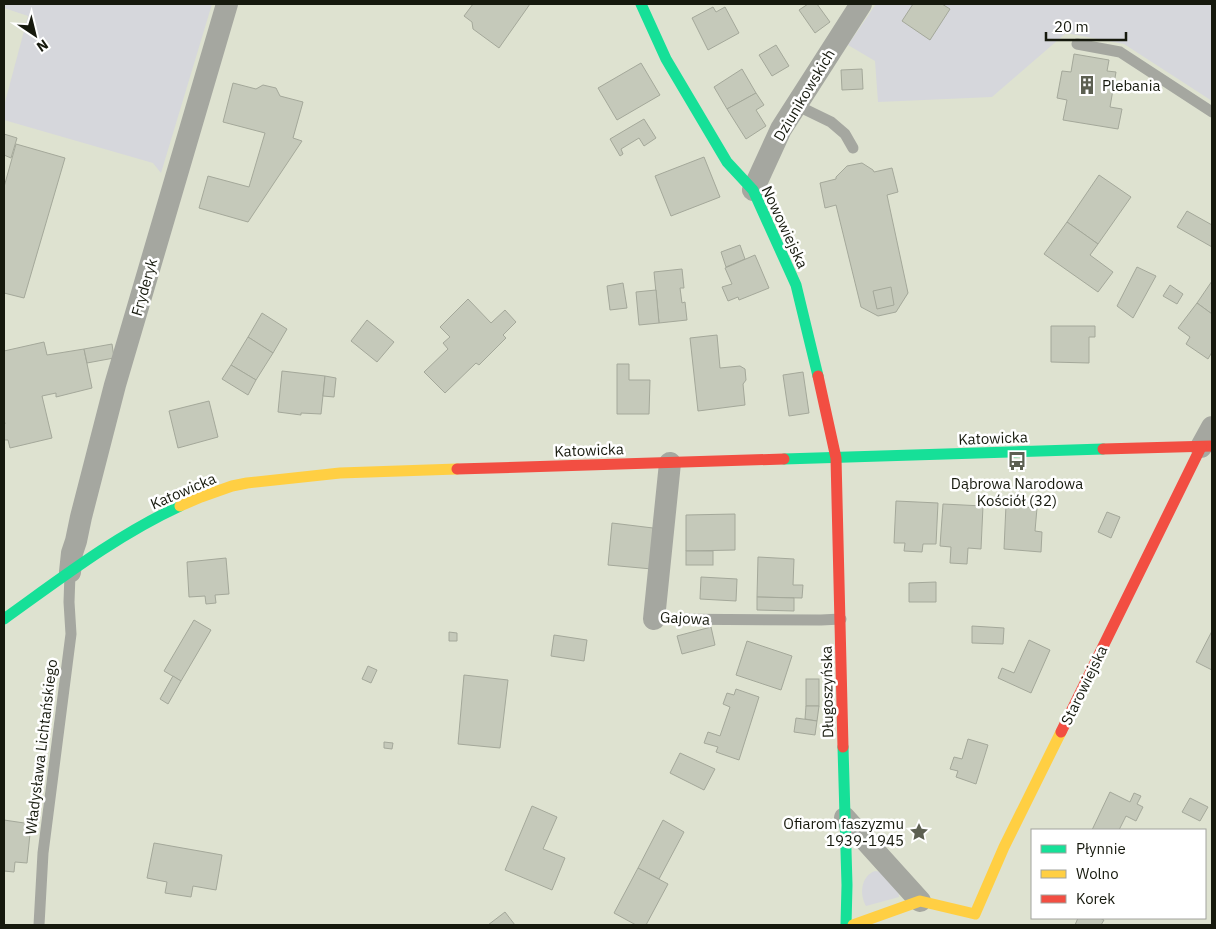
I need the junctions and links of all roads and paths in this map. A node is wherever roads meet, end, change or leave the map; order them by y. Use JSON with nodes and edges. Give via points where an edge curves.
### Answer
{"nodes":[{"id":1,"x":228,"y":4,"type":"edge"},
{"id":2,"x":641,"y":4,"type":"edge"},
{"id":3,"x":861,"y":4,"type":"edge"},
{"id":4,"x":1077,"y":44,"type":"dead end"},
{"id":5,"x":796,"y":105,"type":"junction"},
{"id":6,"x":1212,"y":112,"type":"edge"},
{"id":7,"x":853,"y":148,"type":"dead end"},
{"id":8,"x":753,"y":190,"type":"junction"},
{"id":9,"x":1212,"y":427,"type":"edge"},
{"id":10,"x":1207,"y":447,"type":"edge"},
{"id":11,"x":836,"y":458,"type":"junction"},
{"id":12,"x":670,"y":462,"type":"junction"},
{"id":13,"x":70,"y":572,"type":"junction"},
{"id":14,"x":4,"y":619,"type":"edge"},
{"id":15,"x":654,"y":619,"type":"joint"},
{"id":16,"x":841,"y":619,"type":"junction"},
{"id":17,"x":845,"y":818,"type":"junction"},
{"id":18,"x":920,"y":901,"type":"junction"},
{"id":19,"x":973,"y":920,"type":"edge"},
{"id":20,"x":39,"y":925,"type":"edge"},
{"id":21,"x":846,"y":925,"type":"edge"},
{"id":22,"x":853,"y":925,"type":"edge"}],
"edges":[{"from":1,"to":13,"type":"street","name":"Fryderyk","via":[[114,385]]},
{"from":2,"to":8,"type":"street","name":"Nowowiejska","via":[[666,59],[722,154]]},
{"from":3,"to":5,"type":"street","name":"Dziunikowskich"},
{"from":4,"to":6,"type":"lane","via":[[1120,52]]},
{"from":5,"to":7,"type":"lane","via":[[831,122],[845,134]]},
{"from":5,"to":8,"type":"street","name":"Dziunikowskich","via":[[781,129]]},
{"from":8,"to":11,"type":"street","name":"Nowowiejska","via":[[796,285]]},
{"from":9,"to":10,"type":"street"},
{"from":10,"to":11,"type":"street","name":"Katowicka"},
{"from":10,"to":19,"type":"street","name":"Starowiejska","via":[[1004,847]]},
{"from":11,"to":12,"type":"street","name":"Katowicka"},
{"from":11,"to":16,"type":"street","name":"Długoszyńska"},
{"from":12,"to":13,"type":"street","name":"Katowicka","via":[[375,470],[303,475],[234,486],[174,509],[120,538]]},
{"from":12,"to":15,"type":"street","name":"Gajowa"},
{"from":13,"to":14,"type":"street","name":"Katowicka"},
{"from":13,"to":20,"type":"lane","name":"Władysława Lichtańskiego","via":[[71,634],[43,853]]},
{"from":15,"to":16,"type":"lane","name":"Gajowa"},
{"from":16,"to":17,"type":"street","name":"Długoszyńska"},
{"from":17,"to":18,"type":"street"},
{"from":17,"to":21,"type":"street","name":"Długoszyńska"},
{"from":18,"to":19,"type":"street"},
{"from":18,"to":22,"type":"street"}]}
